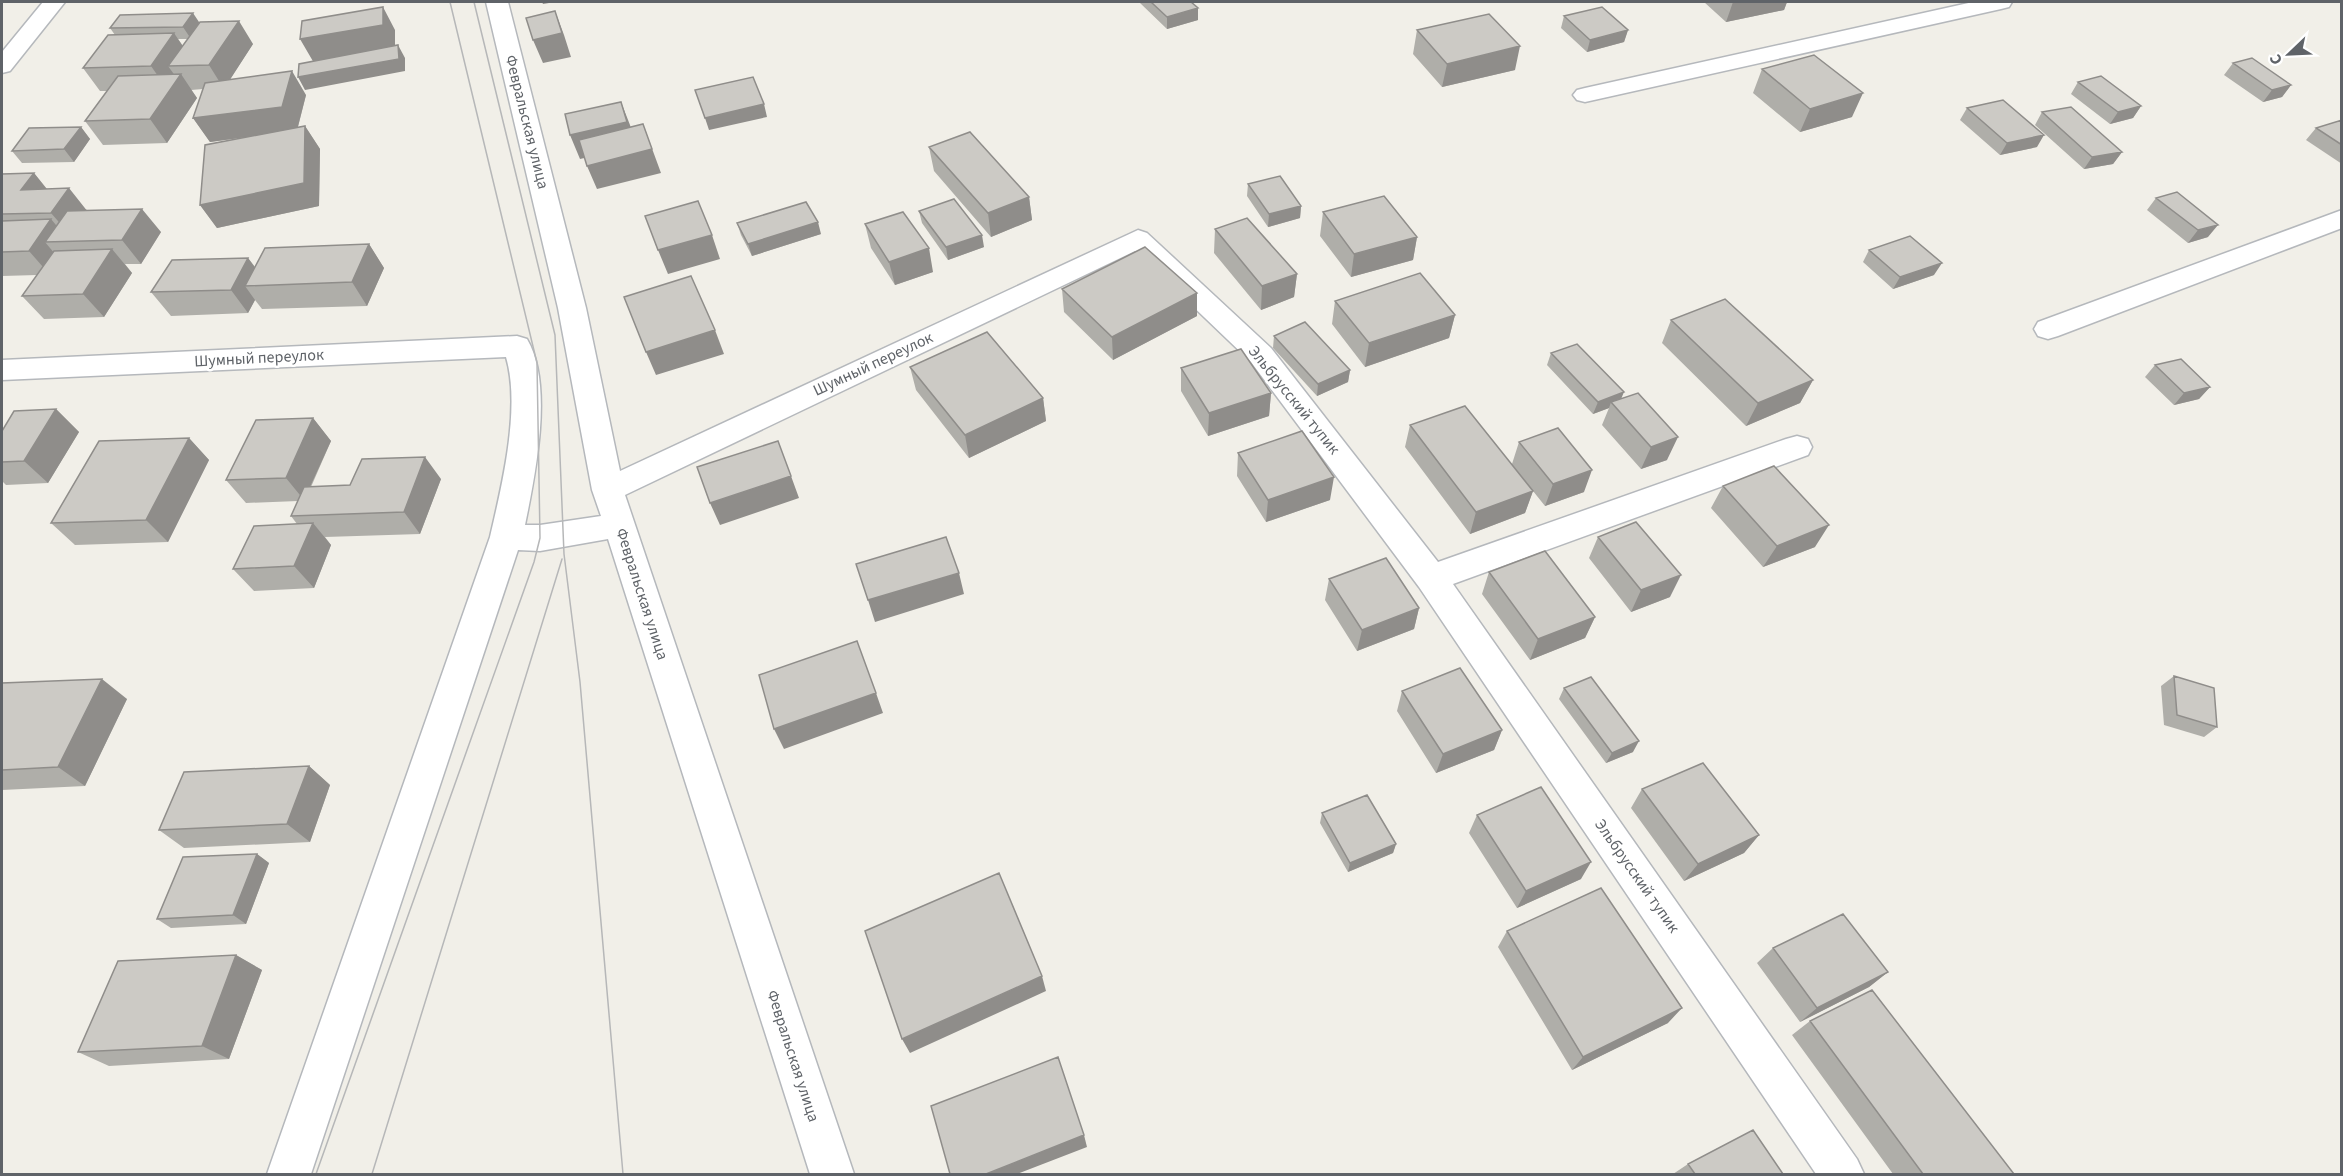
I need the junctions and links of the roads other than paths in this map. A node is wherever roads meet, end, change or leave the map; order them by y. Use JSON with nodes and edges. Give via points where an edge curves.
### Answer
{"nodes":[{"id":1,"x":54,"y":2,"type":"edge"},
{"id":2,"x":497,"y":2,"type":"edge"},
{"id":3,"x":2001,"y":2,"type":"edge"},
{"id":4,"x":2,"y":66,"type":"edge"},
{"id":5,"x":1585,"y":95,"type":"dead end"},
{"id":6,"x":2342,"y":218,"type":"edge"},
{"id":7,"x":1138,"y":239,"type":"joint"},
{"id":8,"x":2048,"y":330,"type":"dead end"},
{"id":9,"x":2,"y":370,"type":"edge"},
{"id":10,"x":1797,"y":447,"type":"dead end"},
{"id":11,"x":608,"y":490,"type":"junction"},
{"id":12,"x":619,"y":525,"type":"junction"},
{"id":13,"x":506,"y":537,"type":"junction"},
{"id":14,"x":1431,"y":578,"type":"junction"},
{"id":15,"x":289,"y":1174,"type":"edge"},
{"id":16,"x":832,"y":1174,"type":"edge"},
{"id":17,"x":1842,"y":1174,"type":"edge"}],
"edges":[{"from":1,"to":4,"type":"street"},
{"from":2,"to":11,"type":"street","name":"Февральская улица","via":[[572,308]]},
{"from":3,"to":5,"type":"street"},
{"from":6,"to":8,"type":"street"},
{"from":7,"to":11,"type":"street","name":"Шумный переулок"},
{"from":7,"to":14,"type":"street","name":"Эльбрусский тупик","via":[[1261,355]]},
{"from":9,"to":13,"type":"street","name":"Шумный переулок","via":[[517,346],[526,376],[522,466]]},
{"from":10,"to":14,"type":"street"},
{"from":11,"to":12,"type":"street","name":"Февральская улица"},
{"from":12,"to":13,"type":"street","via":[[540,538]]},
{"from":12,"to":16,"type":"street","name":"Февральская улица"},
{"from":13,"to":15,"type":"street"},
{"from":14,"to":17,"type":"street","name":"Эльбрусский тупик"}]}
